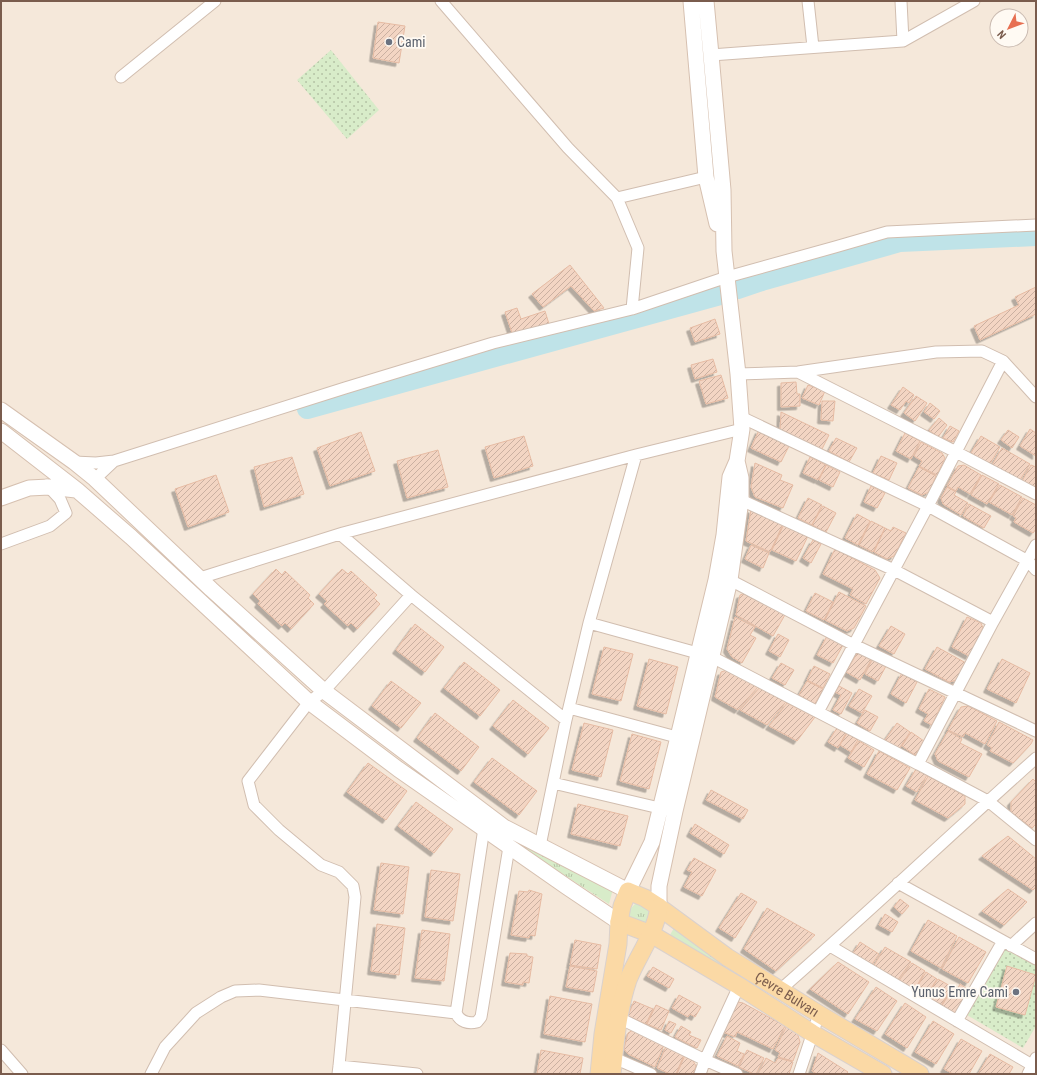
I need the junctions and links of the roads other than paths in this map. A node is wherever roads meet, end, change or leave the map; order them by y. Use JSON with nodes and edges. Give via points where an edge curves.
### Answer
{"nodes":[{"id":1,"x":215,"y":1,"type":"edge"},
{"id":2,"x":441,"y":1,"type":"edge"},
{"id":3,"x":691,"y":1,"type":"edge"},
{"id":4,"x":706,"y":1,"type":"edge"},
{"id":5,"x":808,"y":1,"type":"edge"},
{"id":6,"x":901,"y":1,"type":"edge"},
{"id":7,"x":974,"y":1,"type":"edge"},
{"id":8,"x":903,"y":41,"type":"junction"},
{"id":9,"x":813,"y":47,"type":"junction"},
{"id":10,"x":711,"y":55,"type":"junction"},
{"id":11,"x":121,"y":77,"type":"dead end"},
{"id":12,"x":706,"y":177,"type":"junction"},
{"id":13,"x":618,"y":198,"type":"junction"},
{"id":14,"x":1036,"y":225,"type":"edge"},
{"id":15,"x":724,"y":251,"type":"junction"},
{"id":16,"x":727,"y":277,"type":"junction"},
{"id":17,"x":632,"y":308,"type":"junction"},
{"id":18,"x":1003,"y":361,"type":"junction"},
{"id":19,"x":798,"y":372,"type":"junction"},
{"id":20,"x":738,"y":374,"type":"junction"},
{"id":21,"x":1036,"y":397,"type":"edge"},
{"id":22,"x":1,"y":410,"type":"edge"},
{"id":23,"x":741,"y":423,"type":"junction"},
{"id":24,"x":1,"y":431,"type":"edge"},
{"id":25,"x":956,"y":452,"type":"junction"},
{"id":26,"x":636,"y":455,"type":"junction"},
{"id":27,"x":114,"y":461,"type":"junction"},
{"id":28,"x":737,"y":461,"type":"junction"},
{"id":29,"x":74,"y":462,"type":"junction"},
{"id":30,"x":95,"y":479,"type":"junction"},
{"id":31,"x":49,"y":480,"type":"junction"},
{"id":32,"x":77,"y":490,"type":"junction"},
{"id":33,"x":1036,"y":494,"type":"edge"},
{"id":34,"x":1,"y":498,"type":"edge"},
{"id":35,"x":742,"y":500,"type":"junction"},
{"id":36,"x":928,"y":506,"type":"junction"},
{"id":37,"x":340,"y":534,"type":"junction"},
{"id":38,"x":1,"y":544,"type":"edge"},
{"id":39,"x":1036,"y":545,"type":"edge"},
{"id":40,"x":1028,"y":561,"type":"junction"},
{"id":41,"x":894,"y":570,"type":"junction"},
{"id":42,"x":1036,"y":570,"type":"edge"},
{"id":43,"x":200,"y":578,"type":"junction"},
{"id":44,"x":730,"y":580,"type":"junction"},
{"id":45,"x":411,"y":594,"type":"junction"},
{"id":46,"x":993,"y":622,"type":"junction"},
{"id":47,"x":589,"y":623,"type":"junction"},
{"id":48,"x":854,"y":645,"type":"junction"},
{"id":49,"x":705,"y":655,"type":"junction"},
{"id":50,"x":324,"y":691,"type":"junction"},
{"id":51,"x":956,"y":693,"type":"junction"},
{"id":52,"x":308,"y":702,"type":"junction"},
{"id":53,"x":569,"y":708,"type":"junction"},
{"id":54,"x":818,"y":712,"type":"junction"},
{"id":55,"x":566,"y":720,"type":"junction"},
{"id":56,"x":1036,"y":730,"type":"edge"},
{"id":57,"x":685,"y":739,"type":"junction"},
{"id":58,"x":1036,"y":758,"type":"edge"},
{"id":59,"x":918,"y":764,"type":"junction"},
{"id":60,"x":553,"y":783,"type":"junction"},
{"id":61,"x":988,"y":801,"type":"junction"},
{"id":62,"x":660,"y":808,"type":"junction"},
{"id":63,"x":675,"y":811,"type":"junction"},
{"id":64,"x":484,"y":828,"type":"junction"},
{"id":65,"x":1036,"y":840,"type":"edge"},
{"id":66,"x":540,"y":846,"type":"junction"},
{"id":67,"x":509,"y":847,"type":"junction"},
{"id":68,"x":898,"y":883,"type":"junction"},
{"id":69,"x":628,"y":891,"type":"junction"},
{"id":70,"x":659,"y":907,"type":"junction"},
{"id":71,"x":619,"y":922,"type":"junction"},
{"id":72,"x":1036,"y":923,"type":"edge"},
{"id":73,"x":651,"y":934,"type":"junction"},
{"id":74,"x":1007,"y":944,"type":"junction"},
{"id":75,"x":830,"y":946,"type":"junction"},
{"id":76,"x":1036,"y":960,"type":"edge"},
{"id":77,"x":739,"y":986,"type":"junction"},
{"id":78,"x":780,"y":990,"type":"junction"},
{"id":79,"x":345,"y":1000,"type":"junction"},
{"id":80,"x":456,"y":1013,"type":"junction"},
{"id":81,"x":819,"y":1014,"type":"junction"},
{"id":82,"x":619,"y":1018,"type":"junction"},
{"id":83,"x":957,"y":1021,"type":"junction"},
{"id":84,"x":812,"y":1033,"type":"junction"},
{"id":85,"x":2,"y":1052,"type":"edge"},
{"id":86,"x":705,"y":1060,"type":"junction"},
{"id":87,"x":613,"y":1066,"type":"edge"},
{"id":88,"x":1032,"y":1066,"type":"edge"},
{"id":89,"x":338,"y":1070,"type":"edge"},
{"id":90,"x":803,"y":1072,"type":"edge"},
{"id":91,"x":22,"y":1074,"type":"edge"},
{"id":92,"x":151,"y":1074,"type":"edge"},
{"id":93,"x":417,"y":1074,"type":"edge"},
{"id":94,"x":598,"y":1074,"type":"edge"},
{"id":95,"x":651,"y":1074,"type":"edge"},
{"id":96,"x":700,"y":1074,"type":"edge"},
{"id":97,"x":737,"y":1074,"type":"edge"},
{"id":98,"x":883,"y":1074,"type":"edge"},
{"id":99,"x":920,"y":1074,"type":"edge"}],
"edges":[{"from":1,"to":11,"type":"street"},
{"from":2,"to":13,"type":"street","via":[[563,142]]},
{"from":3,"to":12,"type":"main road"},
{"from":4,"to":10,"type":"main road"},
{"from":5,"to":9,"type":"street"},
{"from":6,"to":8,"type":"street"},
{"from":7,"to":8,"type":"street"},
{"from":8,"to":9,"type":"street"},
{"from":9,"to":10,"type":"street"},
{"from":10,"to":15,"type":"main road","via":[[723,190]]},
{"from":12,"to":13,"type":"street"},
{"from":12,"to":15,"type":"main road"},
{"from":13,"to":17,"type":"street","via":[[638,248]]},
{"from":14,"to":16,"type":"street","via":[[887,232]]},
{"from":15,"to":16,"type":"main road"},
{"from":16,"to":17,"type":"street"},
{"from":16,"to":20,"type":"main road"},
{"from":17,"to":27,"type":"street","via":[[493,343]]},
{"from":18,"to":19,"type":"street","via":[[982,351],[936,352]]},
{"from":18,"to":21,"type":"street"},
{"from":18,"to":25,"type":"street"},
{"from":19,"to":20,"type":"street"},
{"from":19,"to":25,"type":"street"},
{"from":20,"to":23,"type":"main road"},
{"from":22,"to":29,"type":"main road"},
{"from":23,"to":26,"type":"street"},
{"from":23,"to":28,"type":"main road"},
{"from":23,"to":36,"type":"street"},
{"from":24,"to":31,"type":"main road"},
{"from":25,"to":33,"type":"street"},
{"from":25,"to":36,"type":"street"},
{"from":26,"to":37,"type":"street"},
{"from":26,"to":47,"type":"street"},
{"from":27,"to":29,"type":"street"},
{"from":27,"to":30,"type":"street"},
{"from":28,"to":35,"type":"main road"},
{"from":28,"to":49,"type":"main road","via":[[730,477],[724,535]]},
{"from":29,"to":30,"type":"main road"},
{"from":29,"to":31,"type":"main road"},
{"from":30,"to":32,"type":"main road"},
{"from":30,"to":43,"type":"main road"},
{"from":31,"to":32,"type":"main road"},
{"from":31,"to":34,"type":"main road"},
{"from":31,"to":38,"type":"street","via":[[66,513],[50,526]]},
{"from":32,"to":52,"type":"main road"},
{"from":35,"to":41,"type":"street"},
{"from":35,"to":44,"type":"main road"},
{"from":36,"to":40,"type":"street"},
{"from":36,"to":41,"type":"street"},
{"from":37,"to":43,"type":"street"},
{"from":37,"to":45,"type":"street"},
{"from":39,"to":40,"type":"street"},
{"from":40,"to":42,"type":"street"},
{"from":40,"to":46,"type":"street"},
{"from":41,"to":46,"type":"street"},
{"from":41,"to":48,"type":"street"},
{"from":43,"to":50,"type":"main road"},
{"from":44,"to":48,"type":"street"},
{"from":44,"to":49,"type":"main road"},
{"from":45,"to":50,"type":"street"},
{"from":45,"to":55,"type":"street"},
{"from":46,"to":51,"type":"street"},
{"from":47,"to":49,"type":"street"},
{"from":47,"to":53,"type":"street"},
{"from":48,"to":51,"type":"street"},
{"from":48,"to":54,"type":"street"},
{"from":49,"to":54,"type":"street"},
{"from":49,"to":57,"type":"main road"},
{"from":50,"to":52,"type":"street"},
{"from":50,"to":66,"type":"main road","via":[[504,827]]},
{"from":51,"to":56,"type":"street"},
{"from":51,"to":59,"type":"street"},
{"from":52,"to":64,"type":"main road","via":[[398,769]]},
{"from":52,"to":79,"type":"street","via":[[248,780],[254,805],[321,865],[339,872],[353,886],[355,897]]},
{"from":53,"to":55,"type":"street"},
{"from":53,"to":57,"type":"street"},
{"from":54,"to":59,"type":"street"},
{"from":55,"to":60,"type":"street"},
{"from":57,"to":62,"type":"main road"},
{"from":57,"to":63,"type":"main road"},
{"from":58,"to":61,"type":"street"},
{"from":59,"to":61,"type":"street"},
{"from":60,"to":62,"type":"street"},
{"from":60,"to":66,"type":"street"},
{"from":61,"to":65,"type":"street"},
{"from":61,"to":68,"type":"street"},
{"from":62,"to":63,"type":"street"},
{"from":62,"to":69,"type":"main road","via":[[652,842]]},
{"from":63,"to":70,"type":"main road","via":[[659,886]]},
{"from":64,"to":67,"type":"main road"},
{"from":64,"to":80,"type":"street"},
{"from":66,"to":69,"type":"main road"},
{"from":67,"to":71,"type":"main road"},
{"from":67,"to":80,"type":"street","via":[[481,1017],[478,1022],[470,1023],[458,1018]]},
{"from":68,"to":74,"type":"street"},
{"from":68,"to":75,"type":"street"},
{"from":69,"to":70,"type":"main road","name":"Çevre Bulvarı"},
{"from":69,"to":71,"type":"main road"},
{"from":70,"to":73,"type":"main road"},
{"from":70,"to":78,"type":"main road","name":"Çevre Bulvarı","via":[[727,957]]},
{"from":71,"to":73,"type":"main road","name":"Çevre Bulvarı"},
{"from":71,"to":94,"type":"main road","via":[[618,944]]},
{"from":72,"to":74,"type":"street"},
{"from":73,"to":77,"type":"main road","name":"Çevre Bulvarı"},
{"from":73,"to":82,"type":"main road","via":[[629,978]]},
{"from":74,"to":76,"type":"street"},
{"from":74,"to":83,"type":"street"},
{"from":75,"to":78,"type":"street"},
{"from":75,"to":83,"type":"street"},
{"from":77,"to":84,"type":"main road","name":"Çevre Bulvarı"},
{"from":77,"to":86,"type":"street"},
{"from":78,"to":81,"type":"main road","name":"Çevre Bulvarı"},
{"from":79,"to":80,"type":"street"},
{"from":79,"to":89,"type":"street"},
{"from":79,"to":92,"type":"street","via":[[259,990],[235,991],[196,1013],[165,1048]]},
{"from":81,"to":84,"type":"street"},
{"from":81,"to":99,"type":"main road","name":"Çevre Bulvarı"},
{"from":82,"to":86,"type":"street"},
{"from":82,"to":87,"type":"main road"},
{"from":83,"to":88,"type":"street"},
{"from":84,"to":90,"type":"street"},
{"from":84,"to":98,"type":"main road","name":"Çevre Bulvarı"},
{"from":85,"to":91,"type":"street"},
{"from":86,"to":96,"type":"street"},
{"from":86,"to":97,"type":"street"},
{"from":87,"to":95,"type":"street"},
{"from":89,"to":93,"type":"street"}]}
